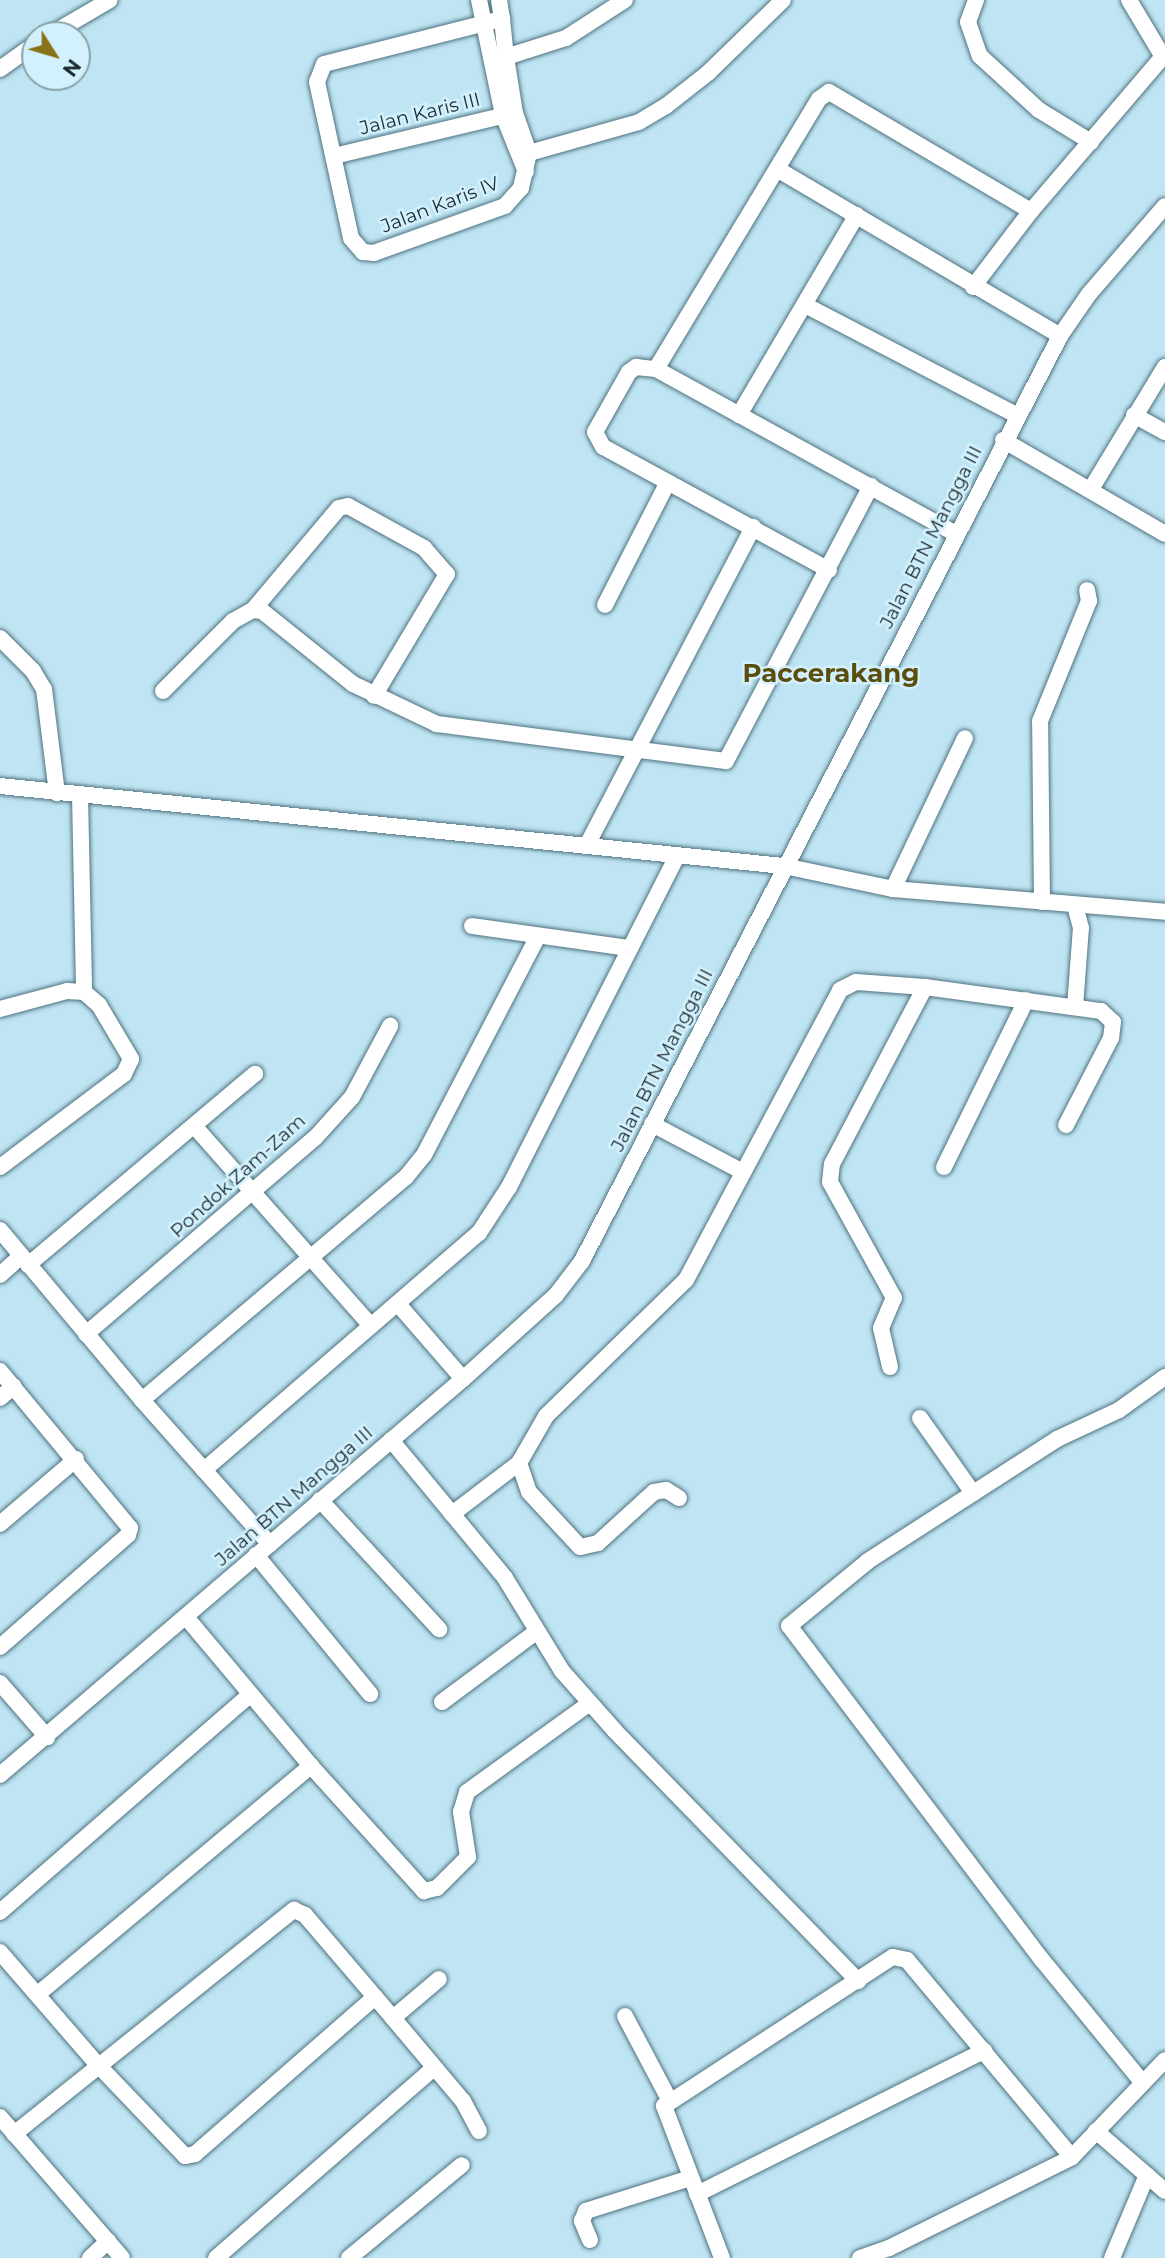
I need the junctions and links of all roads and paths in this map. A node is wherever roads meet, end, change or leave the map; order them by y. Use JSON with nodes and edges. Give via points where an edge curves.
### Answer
{"nodes":[{"id":1,"x":110,"y":0,"type":"edge"},
{"id":2,"x":479,"y":0,"type":"edge"},
{"id":3,"x":499,"y":0,"type":"edge"},
{"id":4,"x":625,"y":0,"type":"edge"},
{"id":5,"x":783,"y":0,"type":"edge"},
{"id":6,"x":975,"y":0,"type":"edge"},
{"id":7,"x":1129,"y":0,"type":"edge"},
{"id":8,"x":502,"y":19,"type":"junction"},
{"id":9,"x":74,"y":21,"type":"edge"},
{"id":10,"x":482,"y":22,"type":"junction"},
{"id":11,"x":21,"y":54,"type":"edge"},
{"id":12,"x":1164,"y":56,"type":"edge"},
{"id":13,"x":506,"y":57,"type":"junction"},
{"id":14,"x":0,"y":69,"type":"edge"},
{"id":15,"x":509,"y":114,"type":"junction"},
{"id":16,"x":1091,"y":142,"type":"junction"},
{"id":17,"x":529,"y":153,"type":"junction"},
{"id":18,"x":334,"y":156,"type":"junction"},
{"id":19,"x":777,"y":169,"type":"junction"},
{"id":20,"x":526,"y":172,"type":"junction"},
{"id":21,"x":1165,"y":206,"type":"edge"},
{"id":22,"x":1031,"y":211,"type":"junction"},
{"id":23,"x":858,"y":215,"type":"junction"},
{"id":24,"x":973,"y":287,"type":"junction"},
{"id":25,"x":805,"y":305,"type":"junction"},
{"id":26,"x":1060,"y":336,"type":"junction"},
{"id":27,"x":1165,"y":367,"type":"edge"},
{"id":28,"x":656,"y":369,"type":"junction"},
{"id":29,"x":739,"y":415,"type":"junction"},
{"id":30,"x":1134,"y":415,"type":"junction"},
{"id":31,"x":1018,"y":416,"type":"junction"},
{"id":32,"x":1165,"y":432,"type":"edge"},
{"id":33,"x":1003,"y":440,"type":"junction"},
{"id":34,"x":668,"y":482,"type":"junction"},
{"id":35,"x":871,"y":486,"type":"junction"},
{"id":36,"x":1091,"y":489,"type":"junction"},
{"id":37,"x":753,"y":527,"type":"junction"},
{"id":38,"x":956,"y":534,"type":"junction"},
{"id":39,"x":1165,"y":534,"type":"edge"},
{"id":40,"x":829,"y":569,"type":"junction"},
{"id":41,"x":1087,"y":590,"type":"dead end"},
{"id":42,"x":605,"y":605,"type":"dead end"},
{"id":43,"x":253,"y":610,"type":"junction"},
{"id":44,"x":0,"y":638,"type":"edge"},
{"id":45,"x":163,"y":691,"type":"dead end"},
{"id":46,"x":374,"y":696,"type":"junction"},
{"id":47,"x":965,"y":738,"type":"dead end"},
{"id":48,"x":633,"y":750,"type":"junction"},
{"id":49,"x":0,"y":786,"type":"edge"},
{"id":50,"x":57,"y":793,"type":"junction"},
{"id":51,"x":80,"y":795,"type":"junction"},
{"id":52,"x":587,"y":845,"type":"junction"},
{"id":53,"x":677,"y":856,"type":"junction"},
{"id":54,"x":784,"y":866,"type":"junction"},
{"id":55,"x":893,"y":889,"type":"junction"},
{"id":56,"x":1042,"y":902,"type":"junction"},
{"id":57,"x":1075,"y":905,"type":"junction"},
{"id":58,"x":1165,"y":912,"type":"edge"},
{"id":59,"x":472,"y":926,"type":"dead end"},
{"id":60,"x":538,"y":936,"type":"junction"},
{"id":61,"x":629,"y":948,"type":"junction"},
{"id":62,"x":925,"y":987,"type":"junction"},
{"id":63,"x":84,"y":992,"type":"junction"},
{"id":64,"x":1026,"y":1000,"type":"junction"},
{"id":65,"x":1075,"y":1007,"type":"junction"},
{"id":66,"x":0,"y":1009,"type":"edge"},
{"id":67,"x":390,"y":1026,"type":"dead end"},
{"id":68,"x":256,"y":1074,"type":"dead end"},
{"id":69,"x":652,"y":1124,"type":"junction"},
{"id":70,"x":1066,"y":1125,"type":"dead end"},
{"id":71,"x":196,"y":1128,"type":"junction"},
{"id":72,"x":0,"y":1167,"type":"edge"},
{"id":73,"x":944,"y":1167,"type":"dead end"},
{"id":74,"x":743,"y":1172,"type":"junction"},
{"id":75,"x":255,"y":1193,"type":"junction"},
{"id":76,"x":0,"y":1230,"type":"edge"},
{"id":77,"x":311,"y":1257,"type":"junction"},
{"id":78,"x":24,"y":1260,"type":"junction"},
{"id":79,"x":0,"y":1275,"type":"edge"},
{"id":80,"x":398,"y":1304,"type":"junction"},
{"id":81,"x":371,"y":1326,"type":"junction"},
{"id":82,"x":86,"y":1334,"type":"junction"},
{"id":83,"x":890,"y":1367,"type":"dead end"},
{"id":84,"x":0,"y":1371,"type":"edge"},
{"id":85,"x":1165,"y":1377,"type":"edge"},
{"id":86,"x":463,"y":1379,"type":"junction"},
{"id":87,"x":14,"y":1386,"type":"junction"},
{"id":88,"x":0,"y":1398,"type":"edge"},
{"id":89,"x":142,"y":1400,"type":"junction"},
{"id":90,"x":920,"y":1418,"type":"dead end"},
{"id":91,"x":391,"y":1440,"type":"junction"},
{"id":92,"x":76,"y":1459,"type":"junction"},
{"id":93,"x":519,"y":1463,"type":"junction"},
{"id":94,"x":204,"y":1470,"type":"junction"},
{"id":95,"x":973,"y":1493,"type":"junction"},
{"id":96,"x":679,"y":1498,"type":"dead end"},
{"id":97,"x":320,"y":1500,"type":"junction"},
{"id":98,"x":452,"y":1514,"type":"junction"},
{"id":99,"x":0,"y":1524,"type":"edge"},
{"id":100,"x":271,"y":1544,"type":"junction"},
{"id":101,"x":256,"y":1555,"type":"junction"},
{"id":102,"x":187,"y":1616,"type":"junction"},
{"id":103,"x":439,"y":1629,"type":"dead end"},
{"id":104,"x":536,"y":1632,"type":"junction"},
{"id":105,"x":0,"y":1647,"type":"edge"},
{"id":106,"x":0,"y":1683,"type":"edge"},
{"id":107,"x":370,"y":1694,"type":"dead end"},
{"id":108,"x":250,"y":1695,"type":"junction"},
{"id":109,"x":442,"y":1702,"type":"dead end"},
{"id":110,"x":590,"y":1703,"type":"junction"},
{"id":111,"x":47,"y":1737,"type":"junction"},
{"id":112,"x":311,"y":1766,"type":"junction"},
{"id":113,"x":0,"y":1776,"type":"edge"},
{"id":114,"x":0,"y":1912,"type":"edge"},
{"id":115,"x":0,"y":1952,"type":"edge"},
{"id":116,"x":439,"y":1979,"type":"dead end"},
{"id":117,"x":858,"y":1981,"type":"junction"},
{"id":118,"x":38,"y":1994,"type":"junction"},
{"id":119,"x":375,"y":1997,"type":"junction"},
{"id":120,"x":625,"y":2016,"type":"dead end"},
{"id":121,"x":393,"y":2018,"type":"junction"},
{"id":122,"x":984,"y":2051,"type":"junction"},
{"id":123,"x":98,"y":2065,"type":"junction"},
{"id":124,"x":1163,"y":2065,"type":"edge"},
{"id":125,"x":434,"y":2068,"type":"junction"},
{"id":126,"x":1142,"y":2081,"type":"junction"},
{"id":127,"x":669,"y":2099,"type":"junction"},
{"id":128,"x":0,"y":2117,"type":"edge"},
{"id":129,"x":479,"y":2131,"type":"dead end"},
{"id":130,"x":1096,"y":2131,"type":"junction"},
{"id":131,"x":14,"y":2134,"type":"junction"},
{"id":132,"x":1072,"y":2157,"type":"junction"},
{"id":133,"x":462,"y":2165,"type":"dead end"},
{"id":134,"x":1147,"y":2175,"type":"junction"},
{"id":135,"x":690,"y":2178,"type":"junction"},
{"id":136,"x":1165,"y":2191,"type":"edge"},
{"id":137,"x":697,"y":2194,"type":"junction"},
{"id":138,"x":590,"y":2240,"type":"dead end"},
{"id":139,"x":108,"y":2241,"type":"junction"},
{"id":140,"x":891,"y":2253,"type":"edge"},
{"id":141,"x":90,"y":2258,"type":"edge"},
{"id":142,"x":122,"y":2258,"type":"edge"},
{"id":143,"x":216,"y":2258,"type":"edge"},
{"id":144,"x":349,"y":2258,"type":"edge"},
{"id":145,"x":722,"y":2258,"type":"edge"},
{"id":146,"x":860,"y":2258,"type":"edge"},
{"id":147,"x":1112,"y":2258,"type":"edge"}],
"edges":[{"from":1,"to":9,"type":"street"},
{"from":2,"to":10,"type":"street"},
{"from":3,"to":8,"type":"street"},
{"from":4,"to":13,"type":"street","via":[[566,38]]},
{"from":5,"to":17,"type":"street","via":[[709,72],[666,106],[639,121]]},
{"from":6,"to":16,"type":"street","via":[[968,22],[980,56],[1039,110]]},
{"from":7,"to":12,"type":"street"},
{"from":8,"to":10,"type":"street"},
{"from":8,"to":13,"type":"street"},
{"from":10,"to":15,"type":"street"},
{"from":10,"to":18,"type":"street","name":"Jalan Karis IV","via":[[324,64],[317,82]]},
{"from":11,"to":14,"type":"street"},
{"from":12,"to":16,"type":"street"},
{"from":13,"to":15,"type":"street"},
{"from":15,"to":17,"type":"street"},
{"from":15,"to":18,"type":"street","name":"Jalan Karis III"},
{"from":15,"to":20,"type":"street"},
{"from":16,"to":22,"type":"street"},
{"from":17,"to":20,"type":"street","name":"Jalan Karis IV"},
{"from":18,"to":20,"type":"street","name":"Jalan Karis IV","via":[[351,238],[363,252],[374,253],[505,206],[521,188]]},
{"from":19,"to":22,"type":"street","via":[[819,99],[836,92]]},
{"from":19,"to":23,"type":"street"},
{"from":19,"to":28,"type":"street"},
{"from":21,"to":26,"type":"street","name":"Jalan BTN Mangga III"},
{"from":22,"to":24,"type":"street"},
{"from":23,"to":24,"type":"street"},
{"from":23,"to":25,"type":"street"},
{"from":24,"to":26,"type":"street"},
{"from":25,"to":29,"type":"street"},
{"from":25,"to":31,"type":"street"},
{"from":26,"to":31,"type":"street","name":"Jalan BTN Mangga III"},
{"from":27,"to":30,"type":"street"},
{"from":28,"to":29,"type":"street"},
{"from":28,"to":34,"type":"street","via":[[636,367],[629,372],[596,432],[603,447]]},
{"from":29,"to":35,"type":"street"},
{"from":30,"to":32,"type":"street"},
{"from":30,"to":36,"type":"street"},
{"from":31,"to":33,"type":"street","name":"Jalan BTN Mangga III"},
{"from":33,"to":36,"type":"street"},
{"from":33,"to":38,"type":"street","name":"Jalan BTN Mangga III"},
{"from":34,"to":37,"type":"street"},
{"from":34,"to":42,"type":"street"},
{"from":35,"to":38,"type":"street"},
{"from":35,"to":40,"type":"street"},
{"from":36,"to":39,"type":"street"},
{"from":37,"to":40,"type":"street"},
{"from":37,"to":48,"type":"street"},
{"from":38,"to":54,"type":"street","name":"Jalan BTN Mangga III"},
{"from":40,"to":48,"type":"street","via":[[726,761]]},
{"from":41,"to":56,"type":"street","via":[[1089,601],[1040,721]]},
{"from":43,"to":45,"type":"street","via":[[233,621]]},
{"from":43,"to":46,"type":"street","via":[[272,616]]},
{"from":43,"to":46,"type":"street","via":[[339,508],[348,506],[424,548],[447,574]]},
{"from":44,"to":50,"type":"street","via":[[44,689]]},
{"from":46,"to":48,"type":"street","via":[[437,723]]},
{"from":47,"to":55,"type":"street"},
{"from":48,"to":52,"type":"street"},
{"from":49,"to":50,"type":"street"},
{"from":50,"to":51,"type":"street"},
{"from":51,"to":52,"type":"street"},
{"from":51,"to":63,"type":"street"},
{"from":52,"to":53,"type":"street"},
{"from":53,"to":54,"type":"street"},
{"from":53,"to":61,"type":"street"},
{"from":54,"to":55,"type":"street"},
{"from":54,"to":69,"type":"street","name":"Jalan BTN Mangga III"},
{"from":55,"to":56,"type":"street"},
{"from":56,"to":57,"type":"street"},
{"from":57,"to":58,"type":"street"},
{"from":57,"to":65,"type":"street","via":[[1081,928]]},
{"from":59,"to":60,"type":"street"},
{"from":60,"to":61,"type":"street"},
{"from":60,"to":77,"type":"street","via":[[424,1155],[406,1177]]},
{"from":61,"to":80,"type":"street","via":[[494,1213],[479,1233]]},
{"from":62,"to":64,"type":"street"},
{"from":62,"to":74,"type":"street","via":[[856,982],[840,990]]},
{"from":62,"to":83,"type":"street","via":[[832,1164],[830,1182],[894,1298],[881,1328]]},
{"from":63,"to":66,"type":"street","via":[[67,991]]},
{"from":63,"to":72,"type":"street","via":[[128,1051],[130,1065]]},
{"from":64,"to":65,"type":"street"},
{"from":64,"to":73,"type":"street"},
{"from":65,"to":70,"type":"street","via":[[1101,1011],[1110,1016],[1113,1028]]},
{"from":67,"to":75,"type":"street","name":"Pondok Zam-Zam","via":[[352,1097]]},
{"from":68,"to":71,"type":"street"},
{"from":69,"to":74,"type":"street"},
{"from":69,"to":86,"type":"street","name":"Jalan BTN Mangga III","via":[[582,1261],[556,1295]]},
{"from":71,"to":75,"type":"street"},
{"from":71,"to":78,"type":"street"},
{"from":74,"to":93,"type":"street","via":[[686,1280],[546,1416]]},
{"from":75,"to":77,"type":"street"},
{"from":75,"to":82,"type":"street","name":"Pondok Zam-Zam"},
{"from":76,"to":78,"type":"street"},
{"from":77,"to":81,"type":"street"},
{"from":77,"to":89,"type":"street"},
{"from":78,"to":79,"type":"street"},
{"from":78,"to":82,"type":"street"},
{"from":80,"to":81,"type":"street"},
{"from":80,"to":86,"type":"street"},
{"from":81,"to":94,"type":"street"},
{"from":82,"to":89,"type":"street"},
{"from":84,"to":87,"type":"street"},
{"from":85,"to":95,"type":"street","via":[[1119,1410],[1057,1438]]},
{"from":86,"to":91,"type":"street","name":"Jalan BTN Mangga III"},
{"from":87,"to":88,"type":"street"},
{"from":87,"to":92,"type":"street"},
{"from":89,"to":94,"type":"street"},
{"from":90,"to":95,"type":"street"},
{"from":91,"to":97,"type":"street","name":"Jalan BTN Mangga III"},
{"from":91,"to":98,"type":"street"},
{"from":92,"to":99,"type":"street"},
{"from":92,"to":105,"type":"street","via":[[127,1520],[130,1532]]},
{"from":93,"to":96,"type":"street","via":[[529,1492],[580,1547],[598,1543],[654,1492],[666,1490]]},
{"from":93,"to":98,"type":"street"},
{"from":94,"to":100,"type":"street"},
{"from":95,"to":126,"type":"street","via":[[868,1561],[789,1626],[1042,1959]]},
{"from":97,"to":100,"type":"street","name":"Jalan BTN Mangga III"},
{"from":97,"to":103,"type":"street"},
{"from":98,"to":104,"type":"street","via":[[505,1578]]},
{"from":100,"to":101,"type":"street","name":"Jalan BTN Mangga III"},
{"from":101,"to":102,"type":"street","name":"Jalan BTN Mangga III"},
{"from":101,"to":107,"type":"street"},
{"from":102,"to":108,"type":"street"},
{"from":102,"to":111,"type":"street","name":"Jalan BTN Mangga III"},
{"from":104,"to":109,"type":"street"},
{"from":104,"to":110,"type":"street"},
{"from":106,"to":111,"type":"street"},
{"from":108,"to":112,"type":"street"},
{"from":108,"to":114,"type":"street"},
{"from":110,"to":112,"type":"street","via":[[467,1793],[461,1812],[468,1857],[428,1891],[407,1875]]},
{"from":110,"to":117,"type":"street"},
{"from":111,"to":113,"type":"street","name":"Jalan BTN Mangga III"},
{"from":112,"to":118,"type":"street"},
{"from":115,"to":118,"type":"street"},
{"from":116,"to":121,"type":"street"},
{"from":117,"to":122,"type":"street","via":[[893,1957],[907,1960]]},
{"from":117,"to":127,"type":"street"},
{"from":118,"to":123,"type":"street"},
{"from":119,"to":121,"type":"street"},
{"from":119,"to":123,"type":"street","via":[[305,1915],[294,1910]]},
{"from":119,"to":123,"type":"street","via":[[191,2155],[181,2154]]},
{"from":120,"to":127,"type":"street"},
{"from":121,"to":125,"type":"street"},
{"from":122,"to":132,"type":"street"},
{"from":122,"to":137,"type":"street"},
{"from":123,"to":131,"type":"street"},
{"from":124,"to":126,"type":"street"},
{"from":125,"to":129,"type":"street","via":[[463,2101]]},
{"from":125,"to":143,"type":"street"},
{"from":126,"to":130,"type":"street"},
{"from":127,"to":135,"type":"street","via":[[664,2114]]},
{"from":128,"to":131,"type":"street"},
{"from":130,"to":132,"type":"street"},
{"from":130,"to":134,"type":"street"},
{"from":131,"to":139,"type":"street"},
{"from":132,"to":140,"type":"street"},
{"from":133,"to":144,"type":"street"},
{"from":134,"to":136,"type":"street"},
{"from":134,"to":147,"type":"street"},
{"from":135,"to":137,"type":"street"},
{"from":135,"to":138,"type":"street","via":[[586,2211],[582,2221]]},
{"from":137,"to":145,"type":"street"},
{"from":139,"to":141,"type":"street"},
{"from":139,"to":142,"type":"street"},
{"from":140,"to":146,"type":"street"}]}
